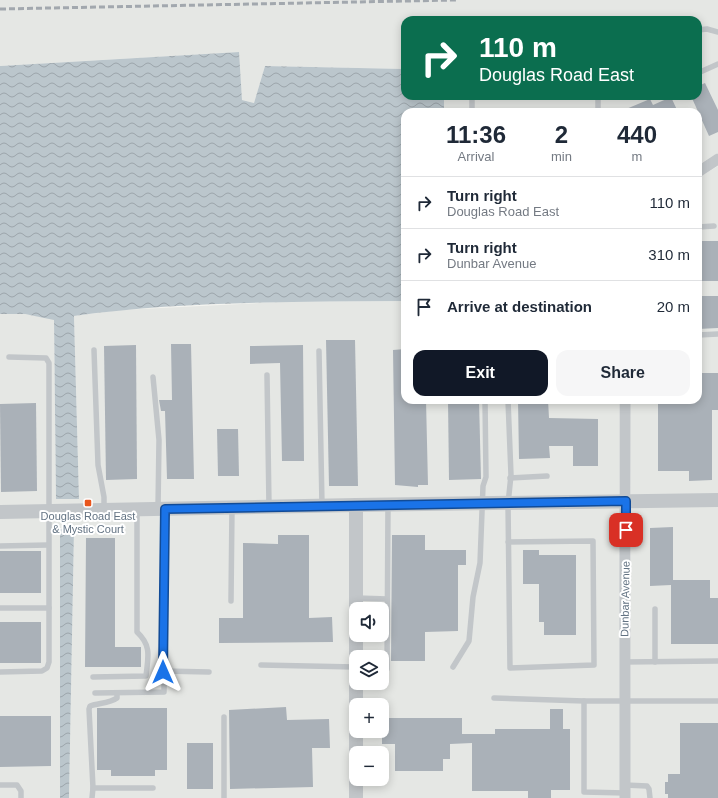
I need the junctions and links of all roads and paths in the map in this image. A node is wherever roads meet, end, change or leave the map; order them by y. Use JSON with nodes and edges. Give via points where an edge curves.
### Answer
{"nodes":[{"id":1,"x":702,"y":30,"type":"edge"},
{"id":2,"x":718,"y":32,"type":"edge"},
{"id":3,"x":718,"y":64,"type":"edge"},
{"id":4,"x":702,"y":71,"type":"edge"},
{"id":5,"x":718,"y":159,"type":"edge"},
{"id":6,"x":702,"y":169,"type":"edge"},
{"id":7,"x":714,"y":226,"type":"dead end"},
{"id":8,"x":702,"y":227,"type":"edge"},
{"id":9,"x":718,"y":334,"type":"edge"},
{"id":10,"x":702,"y":335,"type":"edge"},
{"id":11,"x":94,"y":350,"type":"dead end"},
{"id":12,"x":319,"y":351,"type":"dead end"},
{"id":13,"x":9,"y":357,"type":"dead end"},
{"id":14,"x":267,"y":375,"type":"dead end"},
{"id":15,"x":153,"y":377,"type":"dead end"},
{"id":16,"x":485,"y":404,"type":"edge"},
{"id":17,"x":508,"y":404,"type":"edge"},
{"id":18,"x":625,"y":404,"type":"edge"},
{"id":19,"x":547,"y":476,"type":"dead end"},
{"id":20,"x":510,"y":478,"type":"junction"},
{"id":21,"x":718,"y":500,"type":"edge"},
{"id":22,"x":626,"y":501,"type":"junction"},
{"id":23,"x":482,"y":504,"type":"junction"},
{"id":24,"x":508,"y":504,"type":"junction"},
{"id":25,"x":356,"y":505,"type":"junction"},
{"id":26,"x":388,"y":505,"type":"junction"},
{"id":27,"x":322,"y":506,"type":"junction"},
{"id":28,"x":232,"y":507,"type":"junction"},
{"id":29,"x":269,"y":507,"type":"junction"},
{"id":30,"x":137,"y":509,"type":"junction"},
{"id":31,"x":162,"y":509,"type":"junction"},
{"id":32,"x":104,"y":510,"type":"junction"},
{"id":33,"x":48,"y":511,"type":"junction"},
{"id":34,"x":0,"y":512,"type":"edge"},
{"id":35,"x":508,"y":542,"type":"junction"},
{"id":36,"x":48,"y":545,"type":"junction"},
{"id":37,"x":0,"y":546,"type":"edge"},
{"id":38,"x":355,"y":598,"type":"junction"},
{"id":39,"x":387,"y":598,"type":"junction"},
{"id":40,"x":231,"y":601,"type":"dead end"},
{"id":41,"x":0,"y":608,"type":"edge"},
{"id":42,"x":49,"y":608,"type":"junction"},
{"id":43,"x":655,"y":609,"type":"dead end"},
{"id":44,"x":356,"y":650,"type":"edge"},
{"id":45,"x":387,"y":650,"type":"edge"},
{"id":46,"x":718,"y":661,"type":"edge"},
{"id":47,"x":624,"y":662,"type":"junction"},
{"id":48,"x":655,"y":662,"type":"junction"},
{"id":49,"x":261,"y":665,"type":"dead end"},
{"id":50,"x":349,"y":667,"type":"edge"},
{"id":51,"x":453,"y":667,"type":"dead end"},
{"id":52,"x":0,"y":672,"type":"edge"},
{"id":53,"x":163,"y":672,"type":"junction"},
{"id":54,"x":209,"y":672,"type":"dead end"},
{"id":55,"x":93,"y":677,"type":"dead end"},
{"id":56,"x":95,"y":693,"type":"dead end"},
{"id":57,"x":118,"y":693,"type":"junction"},
{"id":58,"x":494,"y":698,"type":"dead end"},
{"id":59,"x":584,"y":700,"type":"junction"},
{"id":60,"x":718,"y":700,"type":"edge"},
{"id":61,"x":624,"y":701,"type":"junction"},
{"id":62,"x":224,"y":717,"type":"dead end"},
{"id":63,"x":0,"y":785,"type":"edge"},
{"id":64,"x":356,"y":786,"type":"edge"},
{"id":65,"x":93,"y":788,"type":"junction"},
{"id":66,"x":153,"y":788,"type":"dead end"},
{"id":67,"x":625,"y":792,"type":"edge"},
{"id":68,"x":21,"y":798,"type":"edge"},
{"id":69,"x":92,"y":798,"type":"edge"},
{"id":70,"x":224,"y":798,"type":"edge"},
{"id":71,"x":356,"y":798,"type":"edge"},
{"id":72,"x":650,"y":798,"type":"edge"}],
"edges":[{"from":1,"to":2,"type":"lane"},
{"from":3,"to":4,"type":"lane"},
{"from":5,"to":6,"type":"street"},
{"from":7,"to":8,"type":"lane"},
{"from":9,"to":10,"type":"lane"},
{"from":11,"to":32,"type":"lane","via":[[98,464]]},
{"from":12,"to":27,"type":"lane"},
{"from":13,"to":33,"type":"lane","via":[[46,358],[49,363]]},
{"from":14,"to":29,"type":"lane"},
{"from":15,"to":31,"type":"lane"},
{"from":16,"to":23,"type":"lane","via":[[486,477],[482,486]]},
{"from":17,"to":20,"type":"lane"},
{"from":18,"to":22,"type":"street","name":"Dunbar Avenue"},
{"from":19,"to":20,"type":"lane"},
{"from":20,"to":24,"type":"lane"},
{"from":21,"to":22,"type":"street"},
{"from":22,"to":24,"type":"street"},
{"from":22,"to":47,"type":"street","name":"Dunbar Avenue"},
{"from":23,"to":24,"type":"street"},
{"from":23,"to":26,"type":"street"},
{"from":23,"to":51,"type":"lane","via":[[480,563],[472,596],[469,641]]},
{"from":24,"to":35,"type":"lane"},
{"from":25,"to":26,"type":"street"},
{"from":25,"to":27,"type":"street"},
{"from":25,"to":38,"type":"street"},
{"from":26,"to":39,"type":"lane"},
{"from":27,"to":29,"type":"street"},
{"from":28,"to":29,"type":"street"},
{"from":28,"to":31,"type":"street"},
{"from":28,"to":40,"type":"lane"},
{"from":30,"to":31,"type":"street"},
{"from":30,"to":32,"type":"street"},
{"from":30,"to":55,"type":"lane","via":[[137,632],[145,640],[148,652],[146,676]]},
{"from":31,"to":53,"type":"lane"},
{"from":32,"to":33,"type":"street"},
{"from":33,"to":34,"type":"street"},
{"from":33,"to":36,"type":"lane"},
{"from":35,"to":35,"type":"lane","via":[[510,668],[594,665],[593,541]]},
{"from":36,"to":37,"type":"lane"},
{"from":36,"to":42,"type":"lane"},
{"from":38,"to":39,"type":"lane"},
{"from":38,"to":44,"type":"street"},
{"from":39,"to":45,"type":"lane"},
{"from":41,"to":42,"type":"lane"},
{"from":42,"to":52,"type":"lane","via":[[47,668],[36,672]]},
{"from":43,"to":48,"type":"lane"},
{"from":46,"to":48,"type":"lane"},
{"from":47,"to":48,"type":"lane"},
{"from":47,"to":61,"type":"street","name":"Dunbar Avenue"},
{"from":49,"to":50,"type":"lane"},
{"from":53,"to":54,"type":"lane"},
{"from":53,"to":57,"type":"lane","via":[[164,692]]},
{"from":56,"to":57,"type":"lane"},
{"from":57,"to":65,"type":"lane","via":[[114,700],[98,703],[89,709]]},
{"from":58,"to":59,"type":"lane"},
{"from":59,"to":61,"type":"lane"},
{"from":59,"to":67,"type":"lane","via":[[584,792]]},
{"from":60,"to":61,"type":"lane"},
{"from":61,"to":67,"type":"street","name":"Dunbar Avenue"},
{"from":62,"to":70,"type":"lane"},
{"from":63,"to":68,"type":"lane","via":[[17,785],[21,791]]},
{"from":64,"to":71,"type":"street"},
{"from":65,"to":66,"type":"lane"},
{"from":65,"to":69,"type":"lane"},
{"from":67,"to":72,"type":"lane","via":[[647,786]]}]}
